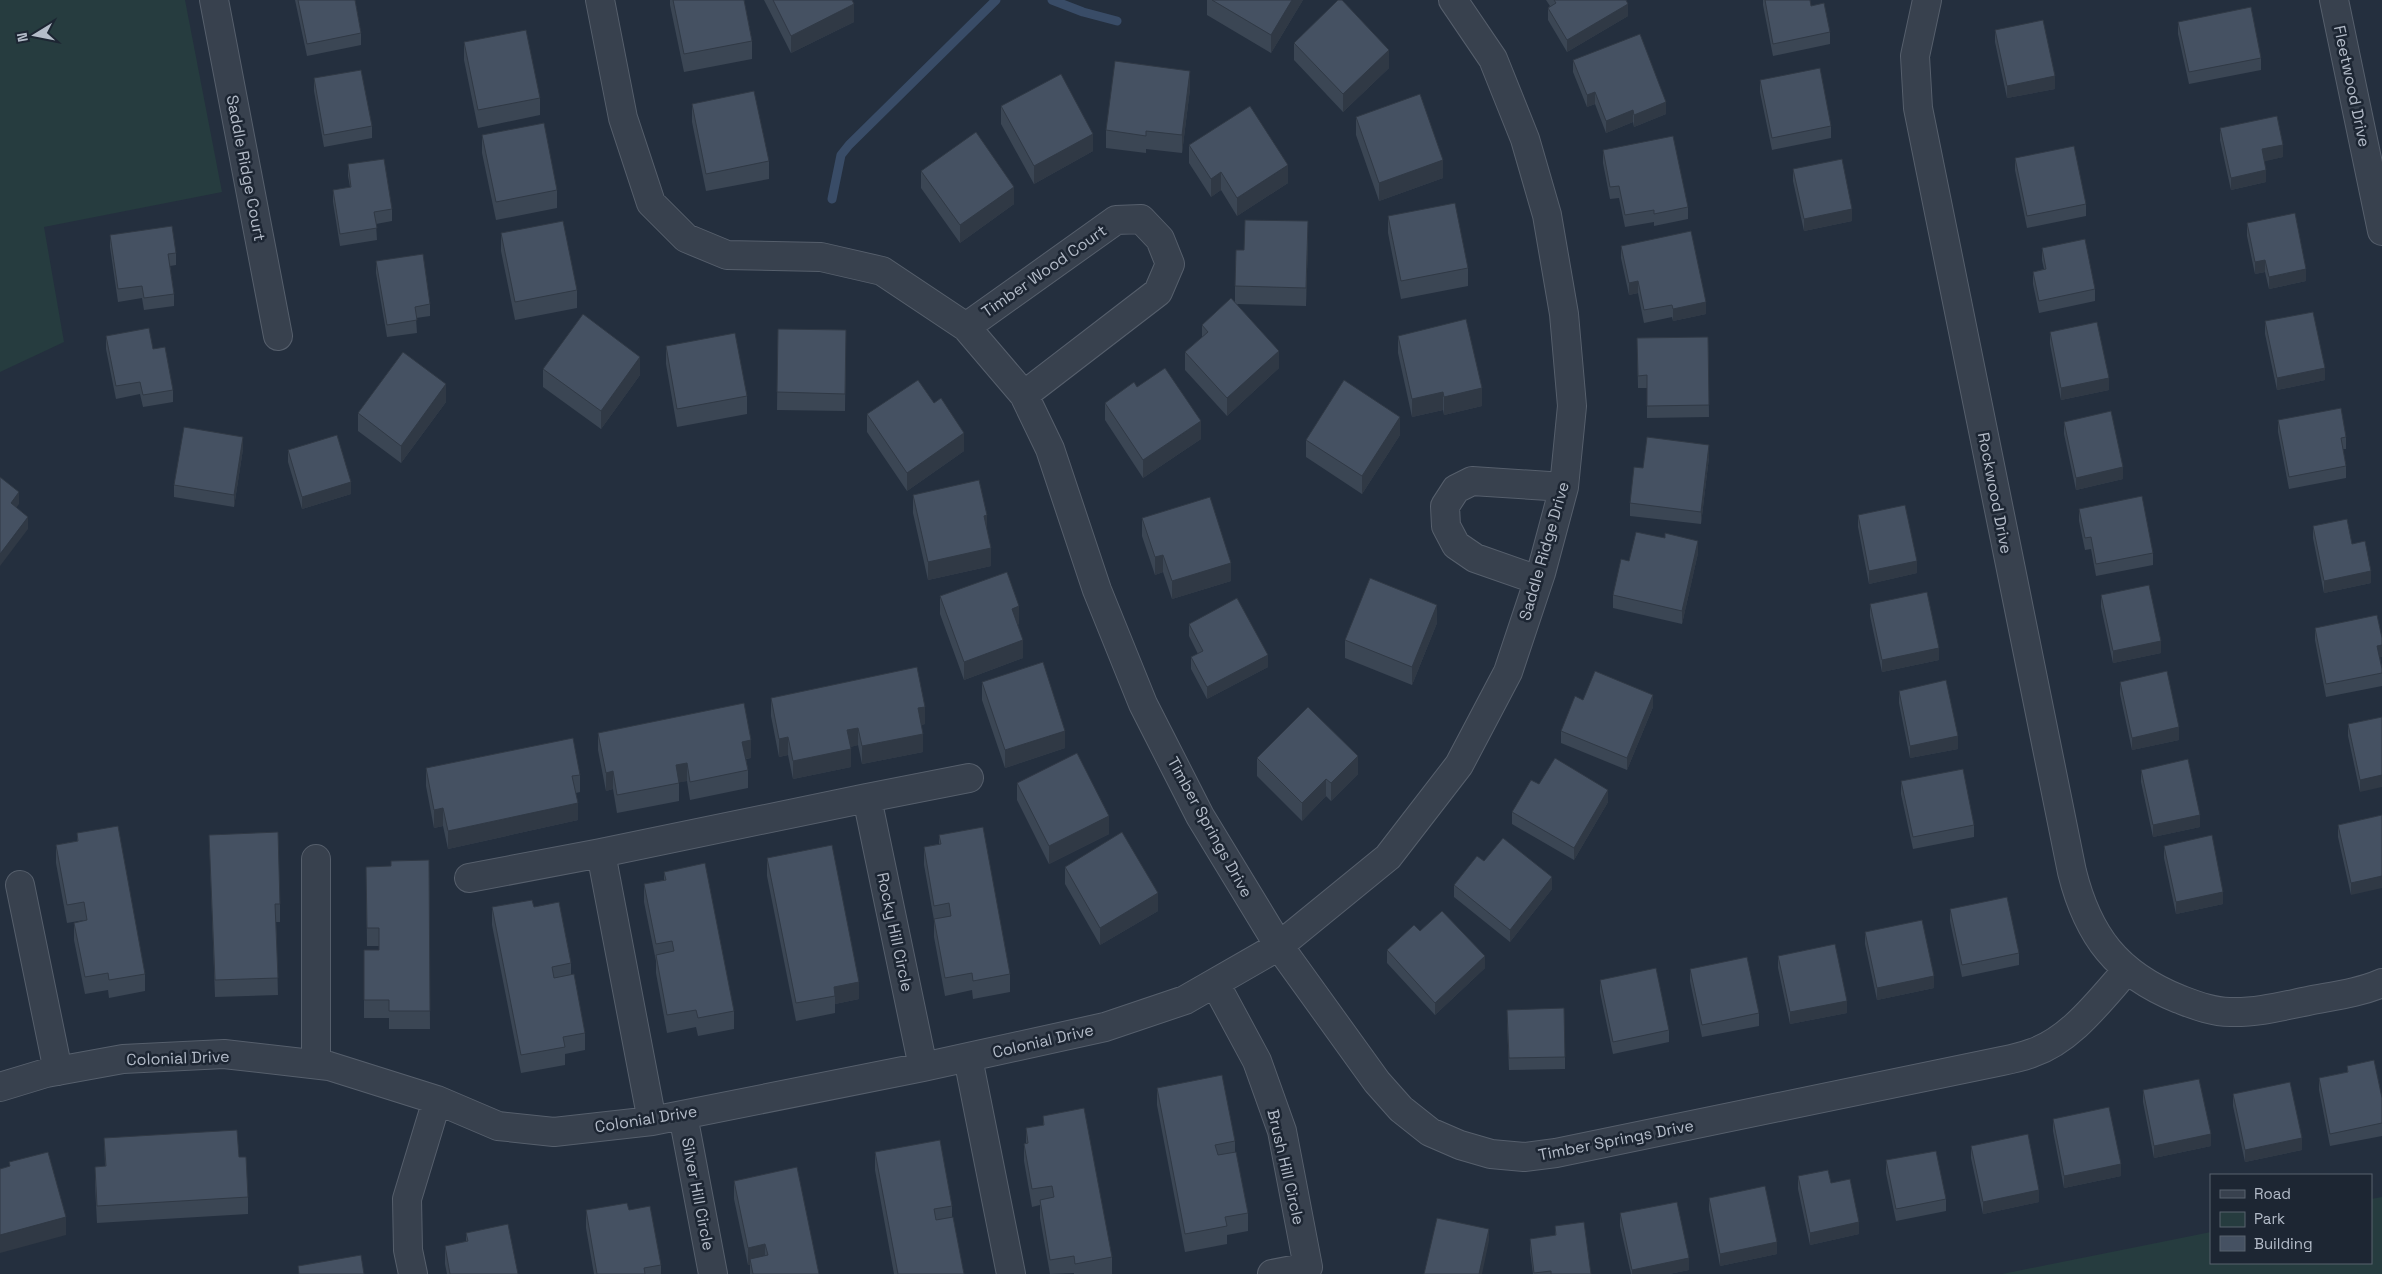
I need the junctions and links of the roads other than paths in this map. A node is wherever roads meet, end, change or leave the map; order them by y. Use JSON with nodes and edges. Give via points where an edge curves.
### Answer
{"nodes":[{"id":1,"x":214,"y":0,"type":"edge"},
{"id":2,"x":600,"y":0,"type":"edge"},
{"id":3,"x":1453,"y":0,"type":"edge"},
{"id":4,"x":1927,"y":0,"type":"edge"},
{"id":5,"x":2334,"y":0,"type":"edge"},
{"id":6,"x":2382,"y":231,"type":"edge"},
{"id":7,"x":966,"y":327,"type":"junction"},
{"id":8,"x":278,"y":336,"type":"dead end"},
{"id":9,"x":1024,"y":395,"type":"junction"},
{"id":10,"x":1564,"y":487,"type":"junction"},
{"id":11,"x":1538,"y":580,"type":"junction"},
{"id":12,"x":969,"y":778,"type":"dead end"},
{"id":13,"x":867,"y":798,"type":"junction"},
{"id":14,"x":601,"y":853,"type":"junction"},
{"id":15,"x":316,"y":859,"type":"dead end"},
{"id":16,"x":469,"y":878,"type":"dead end"},
{"id":17,"x":20,"y":885,"type":"dead end"},
{"id":18,"x":1279,"y":946,"type":"junction"},
{"id":19,"x":2127,"y":970,"type":"junction"},
{"id":20,"x":1215,"y":983,"type":"junction"},
{"id":21,"x":2382,"y":984,"type":"edge"},
{"id":22,"x":968,"y":1058,"type":"junction"},
{"id":23,"x":316,"y":1064,"type":"junction"},
{"id":24,"x":923,"y":1067,"type":"junction"},
{"id":25,"x":58,"y":1071,"type":"junction"},
{"id":26,"x":0,"y":1087,"type":"edge"},
{"id":27,"x":437,"y":1100,"type":"junction"},
{"id":28,"x":683,"y":1115,"type":"junction"},
{"id":29,"x":652,"y":1121,"type":"junction"},
{"id":30,"x":413,"y":1274,"type":"edge"},
{"id":31,"x":713,"y":1274,"type":"edge"},
{"id":32,"x":1011,"y":1274,"type":"edge"},
{"id":33,"x":1272,"y":1274,"type":"edge"}],
"edges":[{"from":1,"to":8,"type":"street","name":"Saddle Ridge Court"},
{"from":2,"to":7,"type":"street","name":"Timber Springs Drive","via":[[623,118],[650,204],[686,238],[727,255],[821,257],[882,271]]},
{"from":3,"to":10,"type":"street","name":"Saddle Ridge Drive","via":[[1493,59],[1525,139],[1547,215],[1564,314],[1572,406]]},
{"from":4,"to":19,"type":"street","name":"Rockwood Drive","via":[[1915,56],[1918,108],[2072,872],[2078,895],[2102,944]]},
{"from":5,"to":6,"type":"street","name":"Fleetwood Drive"},
{"from":7,"to":9,"type":"street","name":"Timber Springs Drive"},
{"from":7,"to":9,"type":"street","name":"Timber Wood Court","via":[[1116,220],[1141,219],[1160,239],[1170,264],[1158,292]]},
{"from":9,"to":18,"type":"street","name":"Timber Springs Drive","via":[[1050,449],[1097,590],[1143,704],[1200,816]]},
{"from":10,"to":11,"type":"street","name":"Saddle Ridge Drive"},
{"from":10,"to":11,"type":"street","via":[[1472,481],[1456,489],[1445,506],[1446,526],[1456,545],[1475,558]]},
{"from":11,"to":18,"type":"street","name":"Saddle Ridge Drive","via":[[1508,672],[1459,765],[1388,857]]},
{"from":12,"to":13,"type":"street"},
{"from":13,"to":14,"type":"street"},
{"from":13,"to":24,"type":"street","name":"Rocky Hill Circle"},
{"from":14,"to":16,"type":"street"},
{"from":14,"to":29,"type":"street"},
{"from":15,"to":23,"type":"street"},
{"from":17,"to":25,"type":"street"},
{"from":18,"to":19,"type":"street","name":"Timber Springs Drive","via":[[1377,1082],[1401,1109],[1430,1132],[1460,1146],[1491,1154],[1524,1157],[2034,1053],[2064,1035]]},
{"from":18,"to":20,"type":"street","name":"Colonial Drive"},
{"from":19,"to":21,"type":"street","via":[[2162,992],[2205,1009],[2229,1012],[2269,1009]]},
{"from":20,"to":22,"type":"street","name":"Colonial Drive","via":[[1185,1000],[1105,1027]]},
{"from":20,"to":33,"type":"street","name":"Brush Hill Circle","via":[[1257,1062],[1282,1130],[1308,1267]]},
{"from":22,"to":24,"type":"street","name":"Colonial Drive"},
{"from":22,"to":32,"type":"street"},
{"from":23,"to":25,"type":"street","name":"Colonial Drive","via":[[224,1054],[123,1059]]},
{"from":23,"to":27,"type":"street","name":"Colonial Drive"},
{"from":24,"to":28,"type":"street","name":"Colonial Drive"},
{"from":25,"to":26,"type":"street","name":"Colonial Drive"},
{"from":27,"to":29,"type":"street","name":"Colonial Drive","via":[[498,1126],[554,1132]]},
{"from":27,"to":30,"type":"street","via":[[408,1199],[408,1250]]},
{"from":28,"to":29,"type":"street","name":"Colonial Drive"},
{"from":28,"to":31,"type":"street","name":"Silver Hill Circle"}]}
